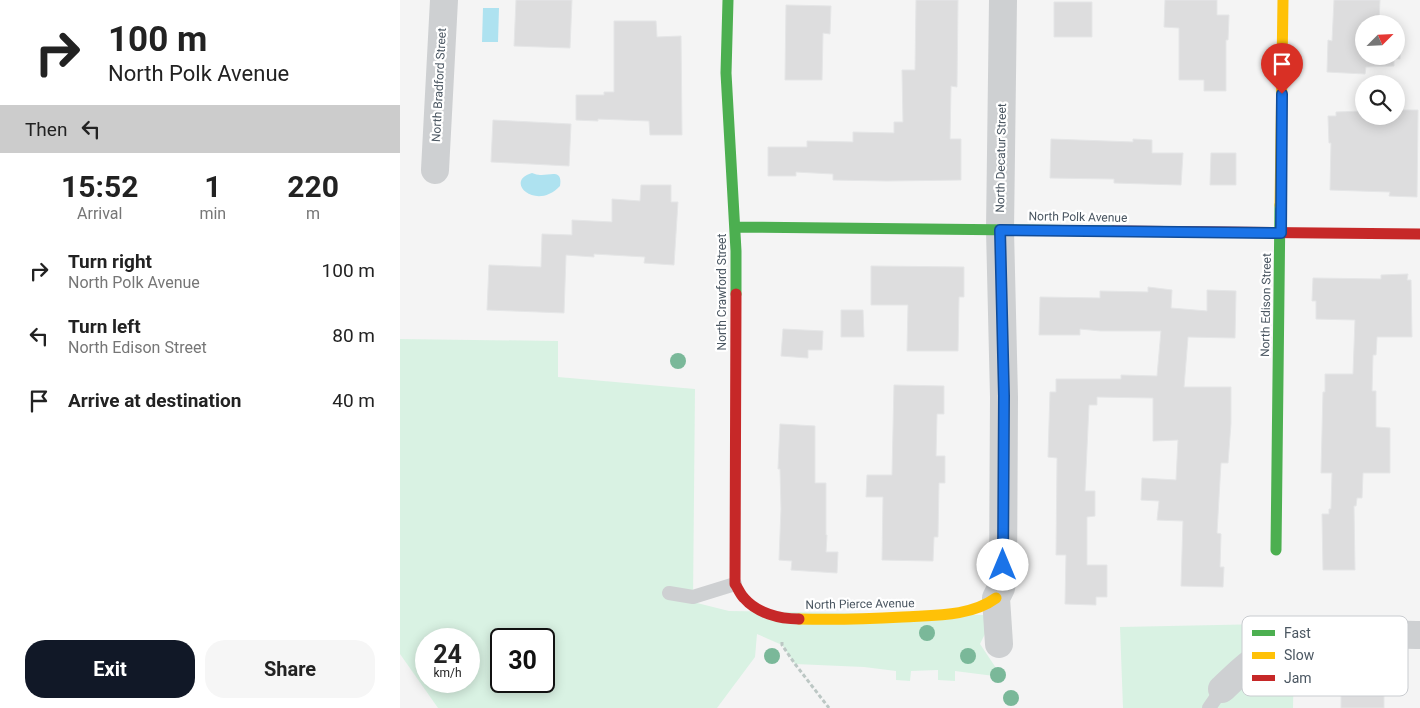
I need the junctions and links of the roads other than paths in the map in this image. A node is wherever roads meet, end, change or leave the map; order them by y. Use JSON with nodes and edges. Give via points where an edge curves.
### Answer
{"nodes":[{"id":1,"x":444,"y":0,"type":"edge"},
{"id":2,"x":728,"y":0,"type":"edge"},
{"id":3,"x":1003,"y":0,"type":"edge"},
{"id":4,"x":1283,"y":0,"type":"edge"},
{"id":5,"x":434,"y":170,"type":"dead end"},
{"id":6,"x":736,"y":227,"type":"junction"},
{"id":7,"x":1000,"y":230,"type":"junction"},
{"id":8,"x":1281,"y":233,"type":"junction"},
{"id":9,"x":1420,"y":234,"type":"edge"},
{"id":10,"x":1276,"y":550,"type":"dead end"},
{"id":11,"x":735,"y":584,"type":"junction"},
{"id":12,"x":669,"y":593,"type":"dead end"},
{"id":13,"x":996,"y":598,"type":"junction"},
{"id":14,"x":999,"y":644,"type":"dead end"},
{"id":15,"x":1242,"y":673,"type":"edge"},
{"id":16,"x":1215,"y":698,"type":"edge"}],
"edges":[{"from":1,"to":5,"type":"street","name":"North Bradford Street"},
{"from":2,"to":6,"type":"street","name":"North Crawford Street","via":[[726,73]]},
{"from":3,"to":7,"type":"street","name":"North Decatur Street"},
{"from":4,"to":8,"type":"street","name":"North Edison Street"},
{"from":6,"to":7,"type":"street","name":"North Polk Avenue"},
{"from":6,"to":11,"type":"street","name":"North Crawford Street"},
{"from":7,"to":8,"type":"street","name":"North Polk Avenue"},
{"from":7,"to":13,"type":"street","name":"North Decatur Street","via":[[1004,577]]},
{"from":8,"to":9,"type":"street","name":"North Polk Avenue"},
{"from":8,"to":10,"type":"street","name":"North Edison Street"},
{"from":11,"to":12,"type":"lane","via":[[693,597]]},
{"from":11,"to":13,"type":"street","name":"North Pierce Avenue","via":[[744,598],[758,609],[790,619],[844,620],[952,614],[988,604]]},
{"from":13,"to":14,"type":"street","name":"North Decatur Street"},
{"from":15,"to":16,"type":"street"}]}
